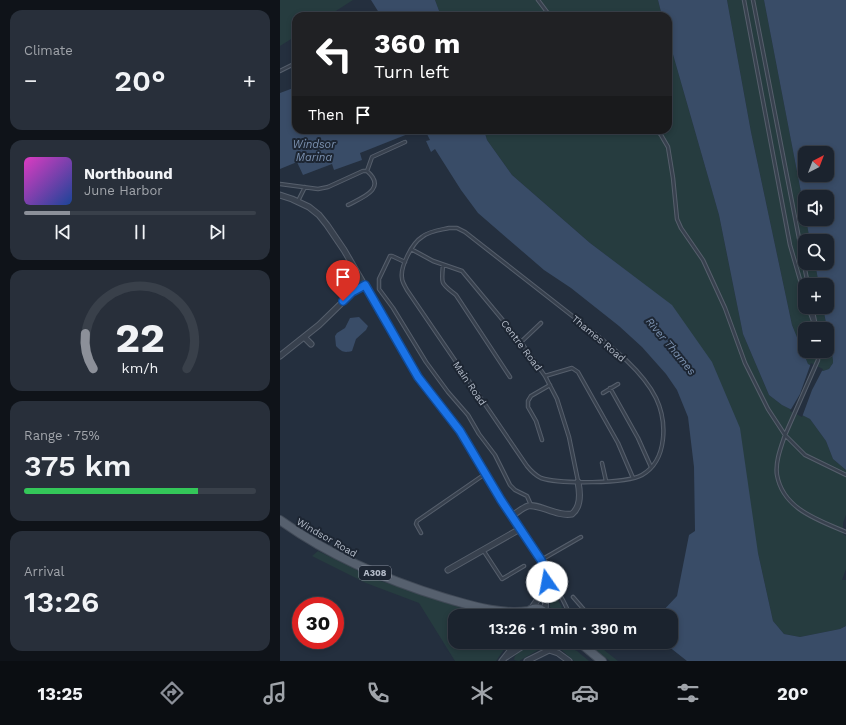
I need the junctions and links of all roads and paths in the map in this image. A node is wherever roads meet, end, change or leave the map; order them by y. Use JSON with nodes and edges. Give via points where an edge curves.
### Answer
{"nodes":[{"id":1,"x":538,"y":0,"type":"edge"},
{"id":2,"x":744,"y":0,"type":"edge"},
{"id":3,"x":753,"y":0,"type":"edge"},
{"id":4,"x":547,"y":12,"type":"edge"},
{"id":5,"x":292,"y":64,"type":"edge"},
{"id":6,"x":280,"y":71,"type":"edge"},
{"id":7,"x":660,"y":134,"type":"edge"},
{"id":8,"x":405,"y":142,"type":"dead end"},
{"id":9,"x":367,"y":171,"type":"junction"},
{"id":10,"x":280,"y":184,"type":"edge"},
{"id":11,"x":305,"y":187,"type":"junction"},
{"id":12,"x":280,"y":195,"type":"edge"},
{"id":13,"x":298,"y":201,"type":"junction"},
{"id":14,"x":348,"y":204,"type":"dead end"},
{"id":15,"x":411,"y":249,"type":"junction"},
{"id":16,"x":405,"y":262,"type":"junction"},
{"id":17,"x":443,"y":265,"type":"junction"},
{"id":18,"x":800,"y":278,"type":"edge"},
{"id":19,"x":807,"y":278,"type":"edge"},
{"id":20,"x":365,"y":285,"type":"junction"},
{"id":21,"x":541,"y":323,"type":"dead end"},
{"id":22,"x":304,"y":337,"type":"junction"},
{"id":23,"x":521,"y":342,"type":"junction"},
{"id":24,"x":311,"y":344,"type":"dead end"},
{"id":25,"x":280,"y":356,"type":"edge"},
{"id":26,"x":818,"y":358,"type":"edge"},
{"id":27,"x":545,"y":376,"type":"junction"},
{"id":28,"x":510,"y":377,"type":"dead end"},
{"id":29,"x":618,"y":384,"type":"dead end"},
{"id":30,"x":550,"y":385,"type":"junction"},
{"id":31,"x":610,"y":388,"type":"junction"},
{"id":32,"x":603,"y":393,"type":"dead end"},
{"id":33,"x":785,"y":435,"type":"junction"},
{"id":34,"x":542,"y":440,"type":"dead end"},
{"id":35,"x":602,"y":463,"type":"dead end"},
{"id":36,"x":651,"y":468,"type":"junction"},
{"id":37,"x":486,"y":473,"type":"junction"},
{"id":38,"x":846,"y":475,"type":"edge"},
{"id":39,"x":633,"y":478,"type":"junction"},
{"id":40,"x":606,"y":481,"type":"junction"},
{"id":41,"x":578,"y":482,"type":"junction"},
{"id":42,"x":531,"y":506,"type":"junction"},
{"id":43,"x":511,"y":516,"type":"junction"},
{"id":44,"x":280,"y":520,"type":"edge"},
{"id":45,"x":520,"y":529,"type":"junction"},
{"id":46,"x":846,"y":532,"type":"edge"},
{"id":47,"x":421,"y":533,"type":"dead end"},
{"id":48,"x":581,"y":537,"type":"dead end"},
{"id":49,"x":483,"y":550,"type":"junction"},
{"id":50,"x":541,"y":560,"type":"junction"},
{"id":51,"x":524,"y":566,"type":"dead end"},
{"id":52,"x":448,"y":570,"type":"dead end"},
{"id":53,"x":546,"y":586,"type":"junction"},
{"id":54,"x":573,"y":597,"type":"dead end"},
{"id":55,"x":479,"y":608,"type":"joint"},
{"id":56,"x":486,"y":609,"type":"edge"},
{"id":57,"x":530,"y":609,"type":"edge"},
{"id":58,"x":547,"y":609,"type":"edge"},
{"id":59,"x":567,"y":609,"type":"edge"},
{"id":60,"x":583,"y":609,"type":"edge"},
{"id":61,"x":513,"y":649,"type":"edge"},
{"id":62,"x":520,"y":649,"type":"edge"},
{"id":63,"x":586,"y":649,"type":"edge"},
{"id":64,"x":508,"y":659,"type":"edge"},
{"id":65,"x":502,"y":661,"type":"edge"},
{"id":66,"x":527,"y":661,"type":"edge"},
{"id":67,"x":569,"y":661,"type":"edge"},
{"id":68,"x":602,"y":661,"type":"edge"}],
"edges":[{"from":1,"to":4,"type":"lane"},
{"from":2,"to":18,"type":"lane","via":[[790,245]]},
{"from":3,"to":19,"type":"lane"},
{"from":5,"to":6,"type":"lane"},
{"from":7,"to":33,"type":"lane","via":[[668,147],[677,219],[709,272],[745,363],[768,409]]},
{"from":8,"to":9,"type":"lane","via":[[372,157]]},
{"from":9,"to":11,"type":"lane","via":[[318,189]]},
{"from":9,"to":14,"type":"lane","via":[[374,183],[373,190]]},
{"from":10,"to":11,"type":"lane"},
{"from":11,"to":13,"type":"lane"},
{"from":12,"to":13,"type":"street"},
{"from":13,"to":20,"type":"street","via":[[314,210],[323,220]]},
{"from":15,"to":16,"type":"lane","name":"Main Road"},
{"from":15,"to":17,"type":"lane","name":"Centre Road"},
{"from":15,"to":36,"type":"lane","name":"Thames Road","via":[[428,233],[449,228],[463,230],[598,336],[627,362],[649,387],[662,414],[663,439]]},
{"from":16,"to":41,"type":"lane","name":"Main Road","via":[[402,277],[407,290],[527,466],[540,478]]},
{"from":16,"to":42,"type":"lane","via":[[390,256],[379,280],[379,289],[426,362],[471,419],[499,462],[510,485],[528,496]]},
{"from":17,"to":23,"type":"lane","name":"Centre Road","via":[[460,269],[465,273]]},
{"from":17,"to":28,"type":"lane","via":[[443,284],[456,295]]},
{"from":20,"to":22,"type":"street","via":[[352,292]]},
{"from":20,"to":37,"type":"street","via":[[418,377],[460,431]]},
{"from":21,"to":23,"type":"lane"},
{"from":22,"to":24,"type":"street"},
{"from":22,"to":25,"type":"street"},
{"from":23,"to":27,"type":"lane","name":"Centre Road"},
{"from":26,"to":33,"type":"lane"},
{"from":27,"to":30,"type":"lane","name":"Centre Road"},
{"from":27,"to":39,"type":"lane","via":[[572,368],[578,372],[618,444]]},
{"from":29,"to":31,"type":"lane"},
{"from":30,"to":34,"type":"lane","via":[[531,396],[528,401],[528,407]]},
{"from":30,"to":41,"type":"lane","name":"Centre Road","via":[[567,428]]},
{"from":31,"to":32,"type":"lane"},
{"from":31,"to":36,"type":"lane","via":[[638,438]]},
{"from":33,"to":38,"type":"lane","via":[[806,455]]},
{"from":33,"to":46,"type":"lane","via":[[777,474],[781,488],[804,514]]},
{"from":35,"to":40,"type":"lane"},
{"from":36,"to":39,"type":"lane"},
{"from":37,"to":43,"type":"street"},
{"from":37,"to":47,"type":"lane","via":[[417,522]]},
{"from":39,"to":40,"type":"lane"},
{"from":40,"to":41,"type":"lane"},
{"from":41,"to":42,"type":"street","via":[[578,504],[572,514],[559,514]]},
{"from":42,"to":43,"type":"street"},
{"from":43,"to":45,"type":"street"},
{"from":44,"to":55,"type":"main road","name":"Windsor Road","number":"A308","via":[[332,552],[379,575]]},
{"from":45,"to":49,"type":"street"},
{"from":45,"to":50,"type":"street"},
{"from":48,"to":50,"type":"lane"},
{"from":49,"to":51,"type":"lane","via":[[502,579]]},
{"from":49,"to":52,"type":"street"},
{"from":50,"to":53,"type":"street","via":[[546,574]]},
{"from":53,"to":57,"type":"street"},
{"from":53,"to":58,"type":"street"},
{"from":53,"to":59,"type":"lane","via":[[557,591]]},
{"from":54,"to":60,"type":"lane"},
{"from":55,"to":56,"type":"main road","name":"Windsor Road","number":"A308"},
{"from":61,"to":64,"type":"street"},
{"from":62,"to":64,"type":"street"},
{"from":63,"to":68,"type":"main road"},
{"from":64,"to":65,"type":"street"},
{"from":66,"to":67,"type":"street","via":[[549,650]]}]}
